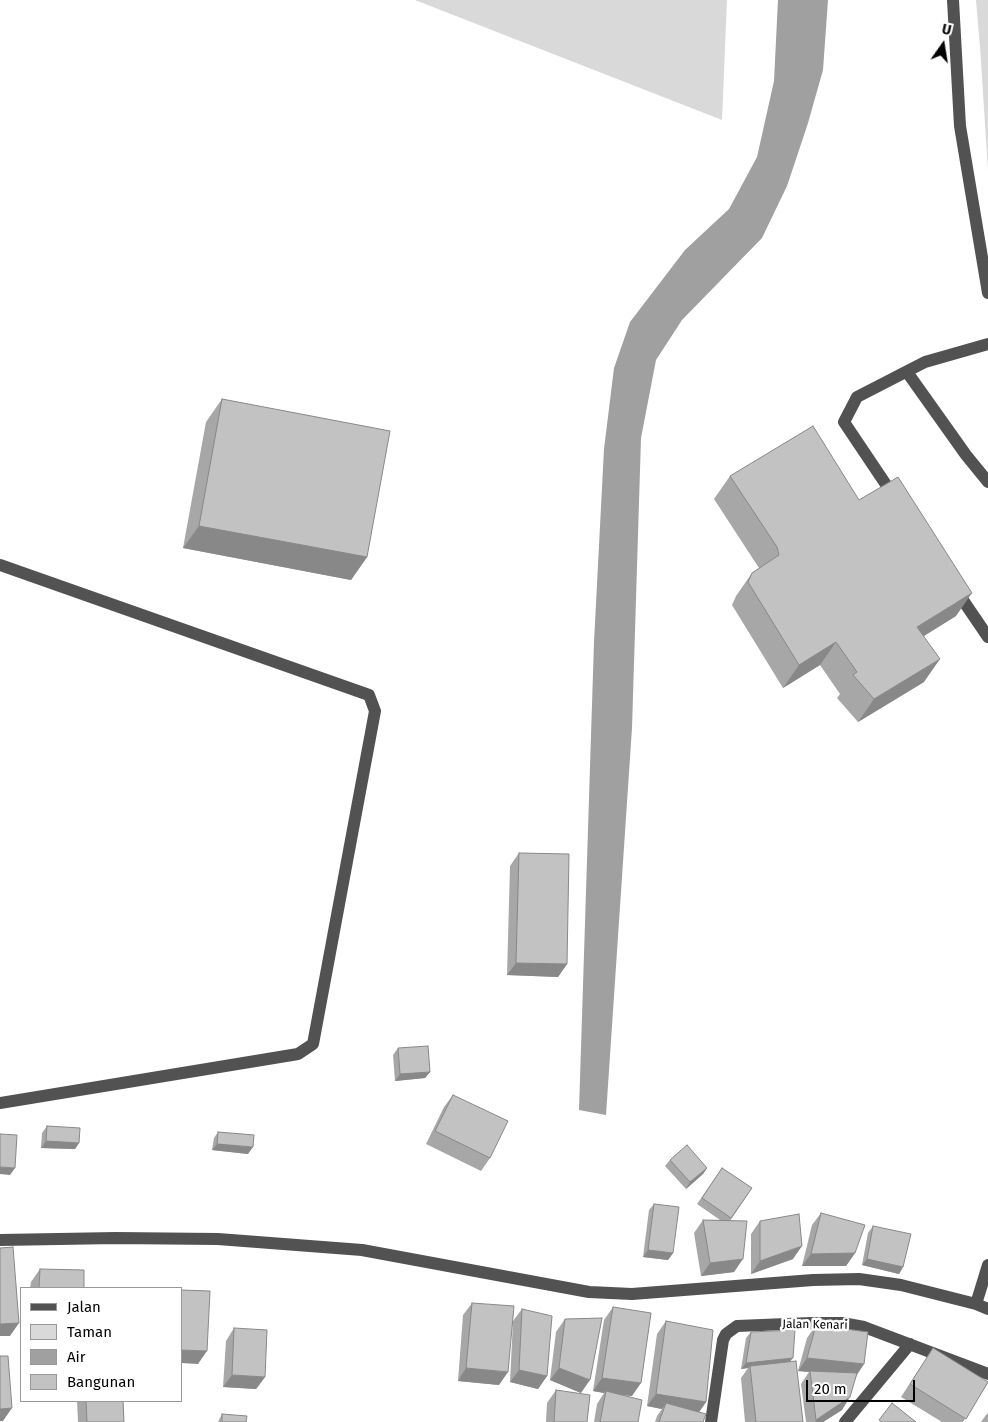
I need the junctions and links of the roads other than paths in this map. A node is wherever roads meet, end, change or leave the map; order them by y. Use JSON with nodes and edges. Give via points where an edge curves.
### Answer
{"nodes":[{"id":1,"x":953,"y":0,"type":"edge"},
{"id":2,"x":988,"y":293,"type":"edge"},
{"id":3,"x":988,"y":344,"type":"edge"},
{"id":4,"x":907,"y":372,"type":"junction"},
{"id":5,"x":988,"y":482,"type":"edge"},
{"id":6,"x":904,"y":512,"type":"edge"},
{"id":7,"x":0,"y":565,"type":"edge"},
{"id":8,"x":947,"y":577,"type":"edge"},
{"id":9,"x":988,"y":638,"type":"edge"},
{"id":10,"x":0,"y":1103,"type":"edge"},
{"id":11,"x":0,"y":1240,"type":"edge"},
{"id":12,"x":988,"y":1265,"type":"edge"},
{"id":13,"x":982,"y":1307,"type":"edge"},
{"id":14,"x":910,"y":1344,"type":"junction"},
{"id":15,"x":988,"y":1374,"type":"edge"},
{"id":16,"x":711,"y":1422,"type":"edge"},
{"id":17,"x":845,"y":1422,"type":"edge"}],
"edges":[{"from":1,"to":2,"type":"street","via":[[960,126]]},
{"from":3,"to":4,"type":"street","via":[[925,362]]},
{"from":4,"to":5,"type":"street"},
{"from":4,"to":6,"type":"street","via":[[857,397],[844,422]]},
{"from":7,"to":10,"type":"street","via":[[369,695],[375,710],[313,1044],[298,1054]]},
{"from":8,"to":9,"type":"street"},
{"from":11,"to":13,"type":"street","via":[[218,1239],[352,1249],[588,1292],[632,1294],[813,1280],[859,1280],[901,1285]]},
{"from":12,"to":13,"type":"street"},
{"from":14,"to":15,"type":"street","name":"Jalan Kenari"},
{"from":14,"to":16,"type":"street","name":"Jalan Kenari","via":[[864,1327],[842,1323],[737,1326],[723,1340]]},
{"from":14,"to":17,"type":"street"}]}
